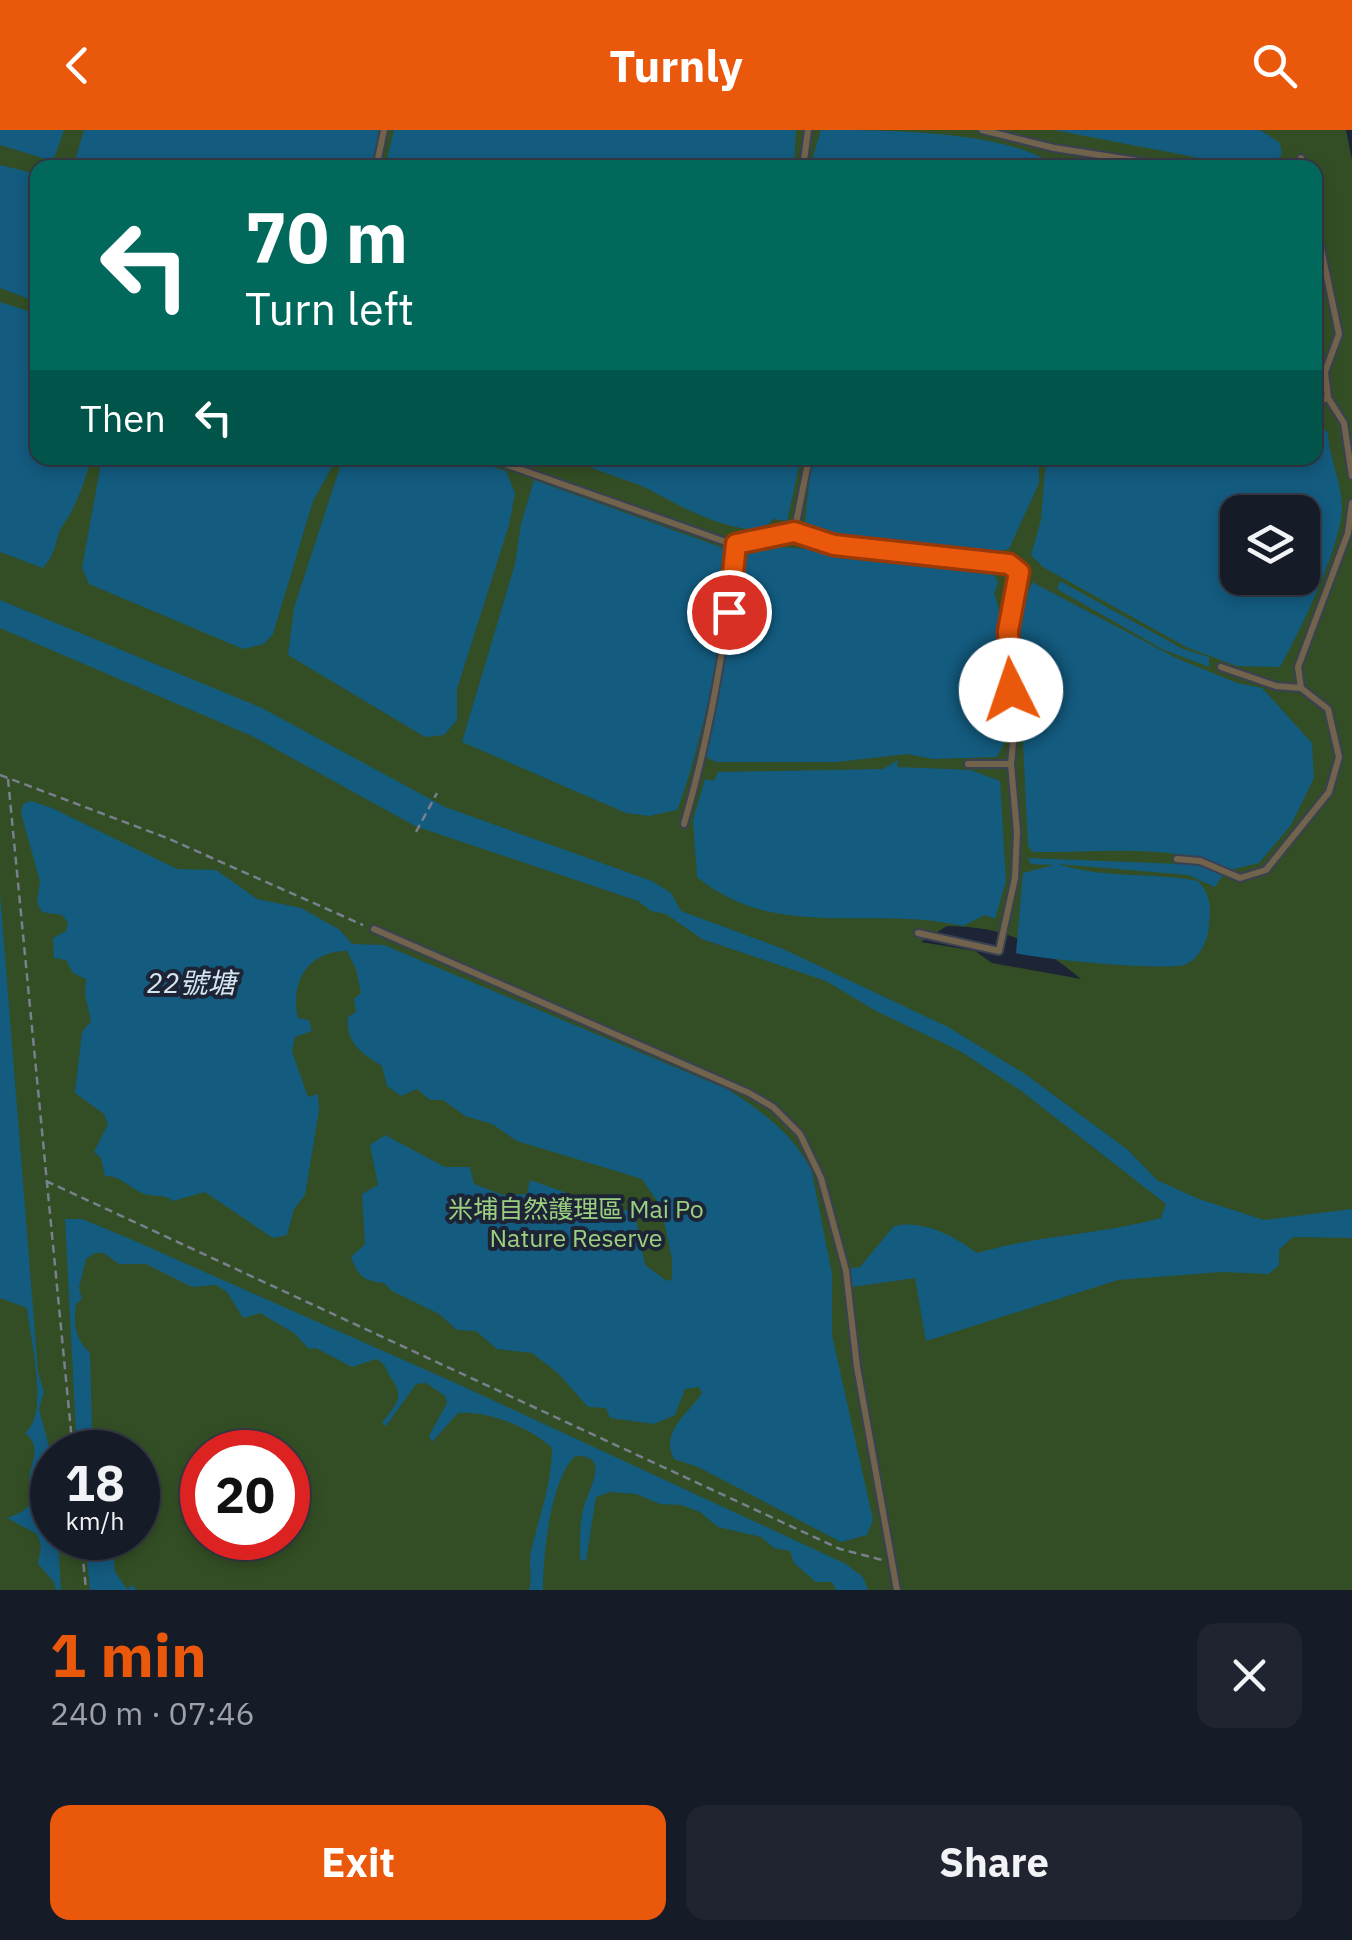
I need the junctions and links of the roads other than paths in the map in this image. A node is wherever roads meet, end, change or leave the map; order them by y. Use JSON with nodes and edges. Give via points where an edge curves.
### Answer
{"nodes":[{"id":1,"x":384,"y":130,"type":"edge"},
{"id":2,"x":808,"y":130,"type":"edge"},
{"id":3,"x":982,"y":130,"type":"edge"},
{"id":4,"x":378,"y":160,"type":"edge"},
{"id":5,"x":804,"y":160,"type":"edge"},
{"id":6,"x":1132,"y":160,"type":"edge"},
{"id":7,"x":1322,"y":253,"type":"edge"},
{"id":8,"x":1328,"y":398,"type":"junction"},
{"id":9,"x":1322,"y":399,"type":"edge"},
{"id":10,"x":508,"y":465,"type":"edge"},
{"id":11,"x":807,"y":465,"type":"edge"},
{"id":12,"x":1352,"y":476,"type":"edge"},
{"id":13,"x":1352,"y":502,"type":"edge"},
{"id":14,"x":794,"y":532,"type":"junction"},
{"id":15,"x":736,"y":544,"type":"junction"},
{"id":16,"x":1221,"y":668,"type":"dead end"},
{"id":17,"x":1301,"y":688,"type":"junction"},
{"id":18,"x":968,"y":764,"type":"dead end"},
{"id":19,"x":1010,"y":764,"type":"junction"},
{"id":20,"x":684,"y":824,"type":"dead end"},
{"id":21,"x":1177,"y":859,"type":"dead end"},
{"id":22,"x":374,"y":929,"type":"road end"},
{"id":23,"x":918,"y":933,"type":"dead end"},
{"id":24,"x":897,"y":1590,"type":"edge"}],
"edges":[{"from":1,"to":4,"type":"lane"},
{"from":2,"to":5,"type":"lane"},
{"from":3,"to":6,"type":"lane"},
{"from":7,"to":8,"type":"lane","via":[[1339,334],[1326,372]]},
{"from":8,"to":9,"type":"lane"},
{"from":8,"to":12,"type":"lane","via":[[1344,423]]},
{"from":10,"to":15,"type":"lane"},
{"from":11,"to":14,"type":"lane"},
{"from":13,"to":17,"type":"lane","via":[[1348,533],[1298,666]]},
{"from":14,"to":15,"type":"lane"},
{"from":14,"to":19,"type":"lane","via":[[834,545],[980,558],[1019,572],[1007,660],[1015,721]]},
{"from":15,"to":20,"type":"lane","via":[[725,646]]},
{"from":16,"to":17,"type":"lane"},
{"from":17,"to":21,"type":"lane","via":[[1328,709],[1339,756],[1330,792],[1266,870],[1240,878]]},
{"from":18,"to":19,"type":"lane"},
{"from":19,"to":23,"type":"lane","via":[[1015,878],[999,950]]},
{"from":22,"to":24,"type":"lane","via":[[749,1093],[800,1134],[818,1168],[845,1267]]}]}
